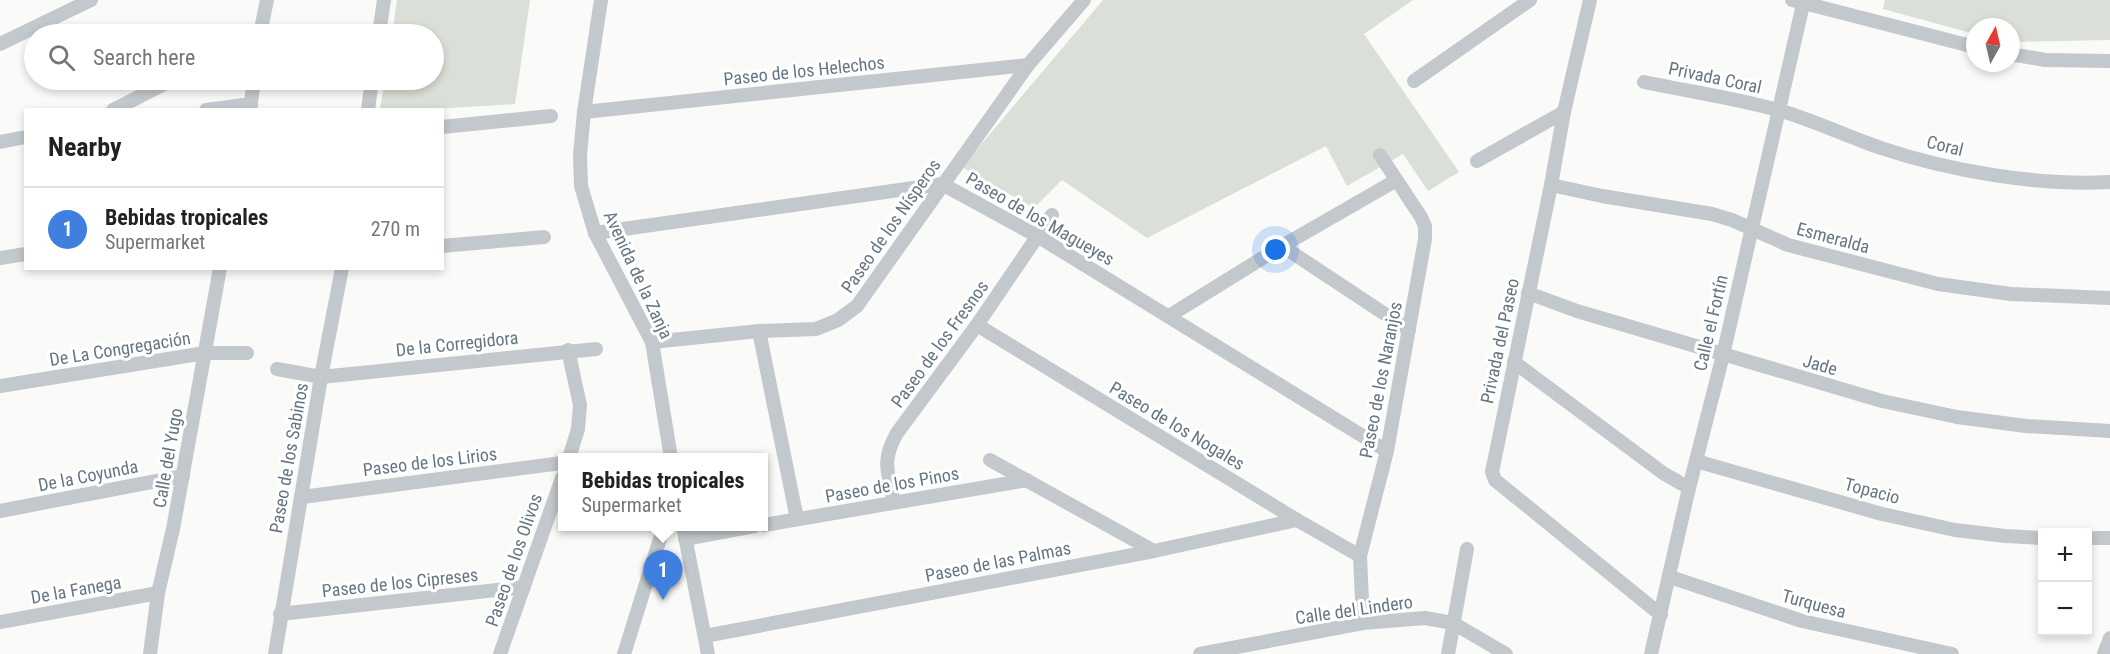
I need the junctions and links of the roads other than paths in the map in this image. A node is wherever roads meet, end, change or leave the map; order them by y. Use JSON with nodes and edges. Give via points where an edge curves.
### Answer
{"nodes":[{"id":1,"x":91,"y":0,"type":"edge"},
{"id":2,"x":267,"y":0,"type":"edge"},
{"id":3,"x":384,"y":0,"type":"edge"},
{"id":4,"x":601,"y":0,"type":"edge"},
{"id":5,"x":1084,"y":0,"type":"edge"},
{"id":6,"x":1530,"y":0,"type":"edge"},
{"id":7,"x":1590,"y":0,"type":"edge"},
{"id":8,"x":1800,"y":1,"type":"edge"},
{"id":9,"x":41,"y":24,"type":"edge"},
{"id":10,"x":262,"y":24,"type":"edge"},
{"id":11,"x":380,"y":24,"type":"edge"},
{"id":12,"x":24,"y":32,"type":"edge"},
{"id":13,"x":0,"y":44,"type":"edge"},
{"id":14,"x":1966,"y":45,"type":"edge"},
{"id":15,"x":2020,"y":56,"type":"edge"},
{"id":16,"x":2110,"y":61,"type":"edge"},
{"id":17,"x":1028,"y":65,"type":"junction"},
{"id":18,"x":1414,"y":81,"type":"dead end"},
{"id":19,"x":1644,"y":82,"type":"dead end"},
{"id":20,"x":152,"y":90,"type":"edge"},
{"id":21,"x":253,"y":90,"type":"edge"},
{"id":22,"x":371,"y":90,"type":"edge"},
{"id":23,"x":250,"y":107,"type":"edge"},
{"id":24,"x":117,"y":108,"type":"edge"},
{"id":25,"x":368,"y":108,"type":"edge"},
{"id":26,"x":1778,"y":110,"type":"junction"},
{"id":27,"x":584,"y":112,"type":"junction"},
{"id":28,"x":1564,"y":112,"type":"junction"},
{"id":29,"x":551,"y":116,"type":"dead end"},
{"id":30,"x":444,"y":127,"type":"edge"},
{"id":31,"x":24,"y":137,"type":"edge"},
{"id":32,"x":0,"y":142,"type":"edge"},
{"id":33,"x":1380,"y":155,"type":"dead end"},
{"id":34,"x":1477,"y":161,"type":"dead end"},
{"id":35,"x":1395,"y":181,"type":"junction"},
{"id":36,"x":2110,"y":182,"type":"edge"},
{"id":37,"x":942,"y":184,"type":"junction"},
{"id":38,"x":1551,"y":185,"type":"junction"},
{"id":39,"x":1052,"y":215,"type":"dead end"},
{"id":40,"x":1751,"y":229,"type":"junction"},
{"id":41,"x":595,"y":233,"type":"junction"},
{"id":42,"x":544,"y":237,"type":"dead end"},
{"id":43,"x":1039,"y":237,"type":"junction"},
{"id":44,"x":444,"y":246,"type":"edge"},
{"id":45,"x":1282,"y":246,"type":"junction"},
{"id":46,"x":24,"y":254,"type":"edge"},
{"id":47,"x":0,"y":258,"type":"edge"},
{"id":48,"x":220,"y":270,"type":"edge"},
{"id":49,"x":342,"y":270,"type":"edge"},
{"id":50,"x":1528,"y":293,"type":"junction"},
{"id":51,"x":2110,"y":298,"type":"edge"},
{"id":52,"x":1169,"y":316,"type":"junction"},
{"id":53,"x":977,"y":326,"type":"junction"},
{"id":54,"x":1409,"y":330,"type":"junction"},
{"id":55,"x":759,"y":331,"type":"junction"},
{"id":56,"x":652,"y":342,"type":"junction"},
{"id":57,"x":596,"y":349,"type":"dead end"},
{"id":58,"x":568,"y":350,"type":"junction"},
{"id":59,"x":205,"y":353,"type":"junction"},
{"id":60,"x":247,"y":353,"type":"dead end"},
{"id":61,"x":1723,"y":355,"type":"junction"},
{"id":62,"x":1514,"y":362,"type":"junction"},
{"id":63,"x":277,"y":369,"type":"dead end"},
{"id":64,"x":321,"y":377,"type":"junction"},
{"id":65,"x":0,"y":386,"type":"edge"},
{"id":66,"x":2110,"y":431,"type":"edge"},
{"id":67,"x":1387,"y":451,"type":"junction"},
{"id":68,"x":571,"y":453,"type":"edge"},
{"id":69,"x":670,"y":453,"type":"edge"},
{"id":70,"x":990,"y":460,"type":"dead end"},
{"id":71,"x":1696,"y":461,"type":"junction"},
{"id":72,"x":558,"y":464,"type":"edge"},
{"id":73,"x":183,"y":477,"type":"junction"},
{"id":74,"x":1027,"y":480,"type":"junction"},
{"id":75,"x":1689,"y":488,"type":"junction"},
{"id":76,"x":558,"y":489,"type":"edge"},
{"id":77,"x":302,"y":497,"type":"junction"},
{"id":78,"x":894,"y":502,"type":"junction"},
{"id":79,"x":0,"y":511,"type":"edge"},
{"id":80,"x":797,"y":519,"type":"junction"},
{"id":81,"x":1297,"y":520,"type":"junction"},
{"id":82,"x":768,"y":524,"type":"edge"},
{"id":83,"x":662,"y":531,"type":"edge"},
{"id":84,"x":684,"y":532,"type":"edge"},
{"id":85,"x":2038,"y":538,"type":"edge"},
{"id":86,"x":2092,"y":538,"type":"edge"},
{"id":87,"x":2110,"y":538,"type":"edge"},
{"id":88,"x":1467,"y":549,"type":"dead end"},
{"id":89,"x":1154,"y":551,"type":"junction"},
{"id":90,"x":1360,"y":556,"type":"junction"},
{"id":91,"x":1670,"y":577,"type":"junction"},
{"id":92,"x":524,"y":587,"type":"junction"},
{"id":93,"x":158,"y":593,"type":"junction"},
{"id":94,"x":280,"y":614,"type":"junction"},
{"id":95,"x":1661,"y":615,"type":"junction"},
{"id":96,"x":0,"y":622,"type":"edge"},
{"id":97,"x":1363,"y":623,"type":"junction"},
{"id":98,"x":1453,"y":623,"type":"junction"},
{"id":99,"x":705,"y":636,"type":"junction"},
{"id":100,"x":2110,"y":638,"type":"edge"},
{"id":101,"x":150,"y":654,"type":"edge"},
{"id":102,"x":274,"y":654,"type":"edge"},
{"id":103,"x":500,"y":654,"type":"edge"},
{"id":104,"x":624,"y":654,"type":"edge"},
{"id":105,"x":708,"y":654,"type":"edge"},
{"id":106,"x":1200,"y":654,"type":"edge"},
{"id":107,"x":1448,"y":654,"type":"edge"},
{"id":108,"x":1506,"y":654,"type":"edge"},
{"id":109,"x":1652,"y":654,"type":"edge"},
{"id":110,"x":1952,"y":654,"type":"edge"},
{"id":111,"x":2104,"y":654,"type":"edge"}],
"edges":[{"from":1,"to":9,"type":"street"},
{"from":2,"to":10,"type":"street"},
{"from":3,"to":11,"type":"street"},
{"from":4,"to":27,"type":"street","name":"Avenida de la Zanja"},
{"from":5,"to":17,"type":"street","name":"Paseo de los Nísperos"},
{"from":6,"to":18,"type":"street"},
{"from":7,"to":28,"type":"street","name":"Privada del Paseo"},
{"from":8,"to":14,"type":"street"},
{"from":8,"to":26,"type":"street","name":"Calle el Fortín"},
{"from":12,"to":13,"type":"street"},
{"from":15,"to":16,"type":"street"},
{"from":17,"to":27,"type":"street","name":"Paseo de los Helechos"},
{"from":17,"to":37,"type":"street","name":"Paseo de los Nísperos"},
{"from":19,"to":26,"type":"street","name":"Privada Coral"},
{"from":20,"to":24,"type":"street"},
{"from":21,"to":23,"type":"street"},
{"from":22,"to":25,"type":"street"},
{"from":26,"to":36,"type":"street","name":"Coral","via":[[1883,149],[1969,171]]},
{"from":26,"to":40,"type":"street","name":"Calle el Fortín"},
{"from":27,"to":41,"type":"street","name":"Avenida de la Zanja","via":[[581,186]]},
{"from":28,"to":34,"type":"street"},
{"from":28,"to":38,"type":"street","name":"Privada del Paseo"},
{"from":29,"to":30,"type":"street"},
{"from":31,"to":32,"type":"street"},
{"from":33,"to":35,"type":"street","name":"Paseo de los Naranjos"},
{"from":35,"to":45,"type":"street"},
{"from":35,"to":54,"type":"street","name":"Paseo de los Naranjos","via":[[1425,226]]},
{"from":37,"to":41,"type":"street","name":"Paseo de los Magueyes"},
{"from":37,"to":43,"type":"street","name":"Paseo de los Magueyes"},
{"from":37,"to":55,"type":"street","name":"Paseo de los Nísperos","via":[[857,306],[816,329]]},
{"from":38,"to":40,"type":"street","name":"Esmeralda","via":[[1712,214]]},
{"from":38,"to":50,"type":"street","name":"Privada del Paseo"},
{"from":39,"to":43,"type":"street","name":"Paseo de los Fresnos"},
{"from":40,"to":51,"type":"street","name":"Esmeralda","via":[[1788,244],[1938,284],[2011,294]]},
{"from":40,"to":61,"type":"street","name":"Calle el Fortín"},
{"from":41,"to":56,"type":"street","name":"Avenida de la Zanja"},
{"from":42,"to":44,"type":"street"},
{"from":43,"to":52,"type":"street","name":"Paseo de los Magueyes"},
{"from":43,"to":53,"type":"street","name":"Paseo de los Fresnos"},
{"from":45,"to":52,"type":"street"},
{"from":45,"to":54,"type":"street"},
{"from":46,"to":47,"type":"street"},
{"from":48,"to":59,"type":"street","name":"Calle del Yugo"},
{"from":49,"to":64,"type":"street","name":"Paseo de los Sabinos"},
{"from":50,"to":61,"type":"street","name":"Jade"},
{"from":50,"to":62,"type":"street","name":"Privada del Paseo"},
{"from":52,"to":67,"type":"street","name":"Paseo de los Magueyes"},
{"from":53,"to":78,"type":"street","name":"Paseo de los Fresnos","via":[[888,449]]},
{"from":53,"to":81,"type":"street","name":"Paseo de los Nogales"},
{"from":54,"to":67,"type":"street","name":"Paseo de los Naranjos"},
{"from":55,"to":56,"type":"street","name":"Paseo de los Nísperos"},
{"from":55,"to":80,"type":"street"},
{"from":56,"to":69,"type":"street","name":"Avenida de la Zanja"},
{"from":57,"to":58,"type":"street","name":"De la Corregidora"},
{"from":58,"to":64,"type":"street","name":"De la Corregidora"},
{"from":58,"to":68,"type":"street","via":[[580,405]]},
{"from":59,"to":60,"type":"street","name":"De La Congregación"},
{"from":59,"to":65,"type":"street","name":"De La Congregación"},
{"from":59,"to":73,"type":"street","name":"Calle del Yugo"},
{"from":61,"to":66,"type":"street","name":"Jade","via":[[1882,401],[1957,417]]},
{"from":61,"to":71,"type":"street","name":"Calle el Fortín"},
{"from":62,"to":75,"type":"street","via":[[1663,473]]},
{"from":62,"to":95,"type":"street","name":"Privada del Paseo","via":[[1493,477]]},
{"from":63,"to":64,"type":"street","name":"De la Corregidora"},
{"from":64,"to":77,"type":"street","name":"Paseo de los Sabinos"},
{"from":67,"to":90,"type":"street","name":"Paseo de los Naranjos"},
{"from":70,"to":74,"type":"street"},
{"from":71,"to":75,"type":"street","name":"Calle el Fortín"},
{"from":71,"to":85,"type":"street","name":"Topacio","via":[[1882,514],[1954,530]]},
{"from":72,"to":77,"type":"street","name":"Paseo de los Lirios"},
{"from":73,"to":79,"type":"street","name":"De la Coyunda"},
{"from":73,"to":93,"type":"street","name":"Calle del Yugo"},
{"from":74,"to":78,"type":"street","name":"Paseo de los Pinos"},
{"from":74,"to":89,"type":"street"},
{"from":75,"to":91,"type":"street","name":"Calle el Fortín"},
{"from":76,"to":92,"type":"street","name":"Paseo de los Olivos"},
{"from":77,"to":94,"type":"street","name":"Paseo de los Sabinos"},
{"from":78,"to":80,"type":"street","name":"Paseo de los Pinos"},
{"from":80,"to":82,"type":"street","name":"Paseo de los Pinos"},
{"from":81,"to":89,"type":"street","name":"Paseo de las Palmas"},
{"from":81,"to":90,"type":"street","name":"Paseo de los Nogales"},
{"from":83,"to":104,"type":"street"},
{"from":84,"to":99,"type":"street"},
{"from":86,"to":87,"type":"street"},
{"from":88,"to":98,"type":"street"},
{"from":89,"to":99,"type":"street","name":"Paseo de las Palmas"},
{"from":90,"to":97,"type":"street","name":"Paseo de los Naranjos"},
{"from":91,"to":95,"type":"street","name":"Calle el Fortín"},
{"from":91,"to":110,"type":"street","name":"Turquesa","via":[[1802,621]]},
{"from":92,"to":94,"type":"street","name":"Paseo de los Cipreses"},
{"from":92,"to":103,"type":"street","name":"Paseo de los Olivos"},
{"from":93,"to":96,"type":"street","name":"De la Fanega"},
{"from":93,"to":101,"type":"street","name":"Calle del Yugo"},
{"from":94,"to":102,"type":"street","name":"Paseo de los Sabinos"},
{"from":95,"to":109,"type":"street","name":"Calle el Fortín"},
{"from":97,"to":98,"type":"street","name":"Calle del Lindero","via":[[1425,618]]},
{"from":97,"to":106,"type":"street","name":"Calle del Lindero"},
{"from":98,"to":107,"type":"street"},
{"from":98,"to":108,"type":"street","name":"Calle del Lindero"},
{"from":99,"to":105,"type":"street"},
{"from":100,"to":111,"type":"street"}]}
